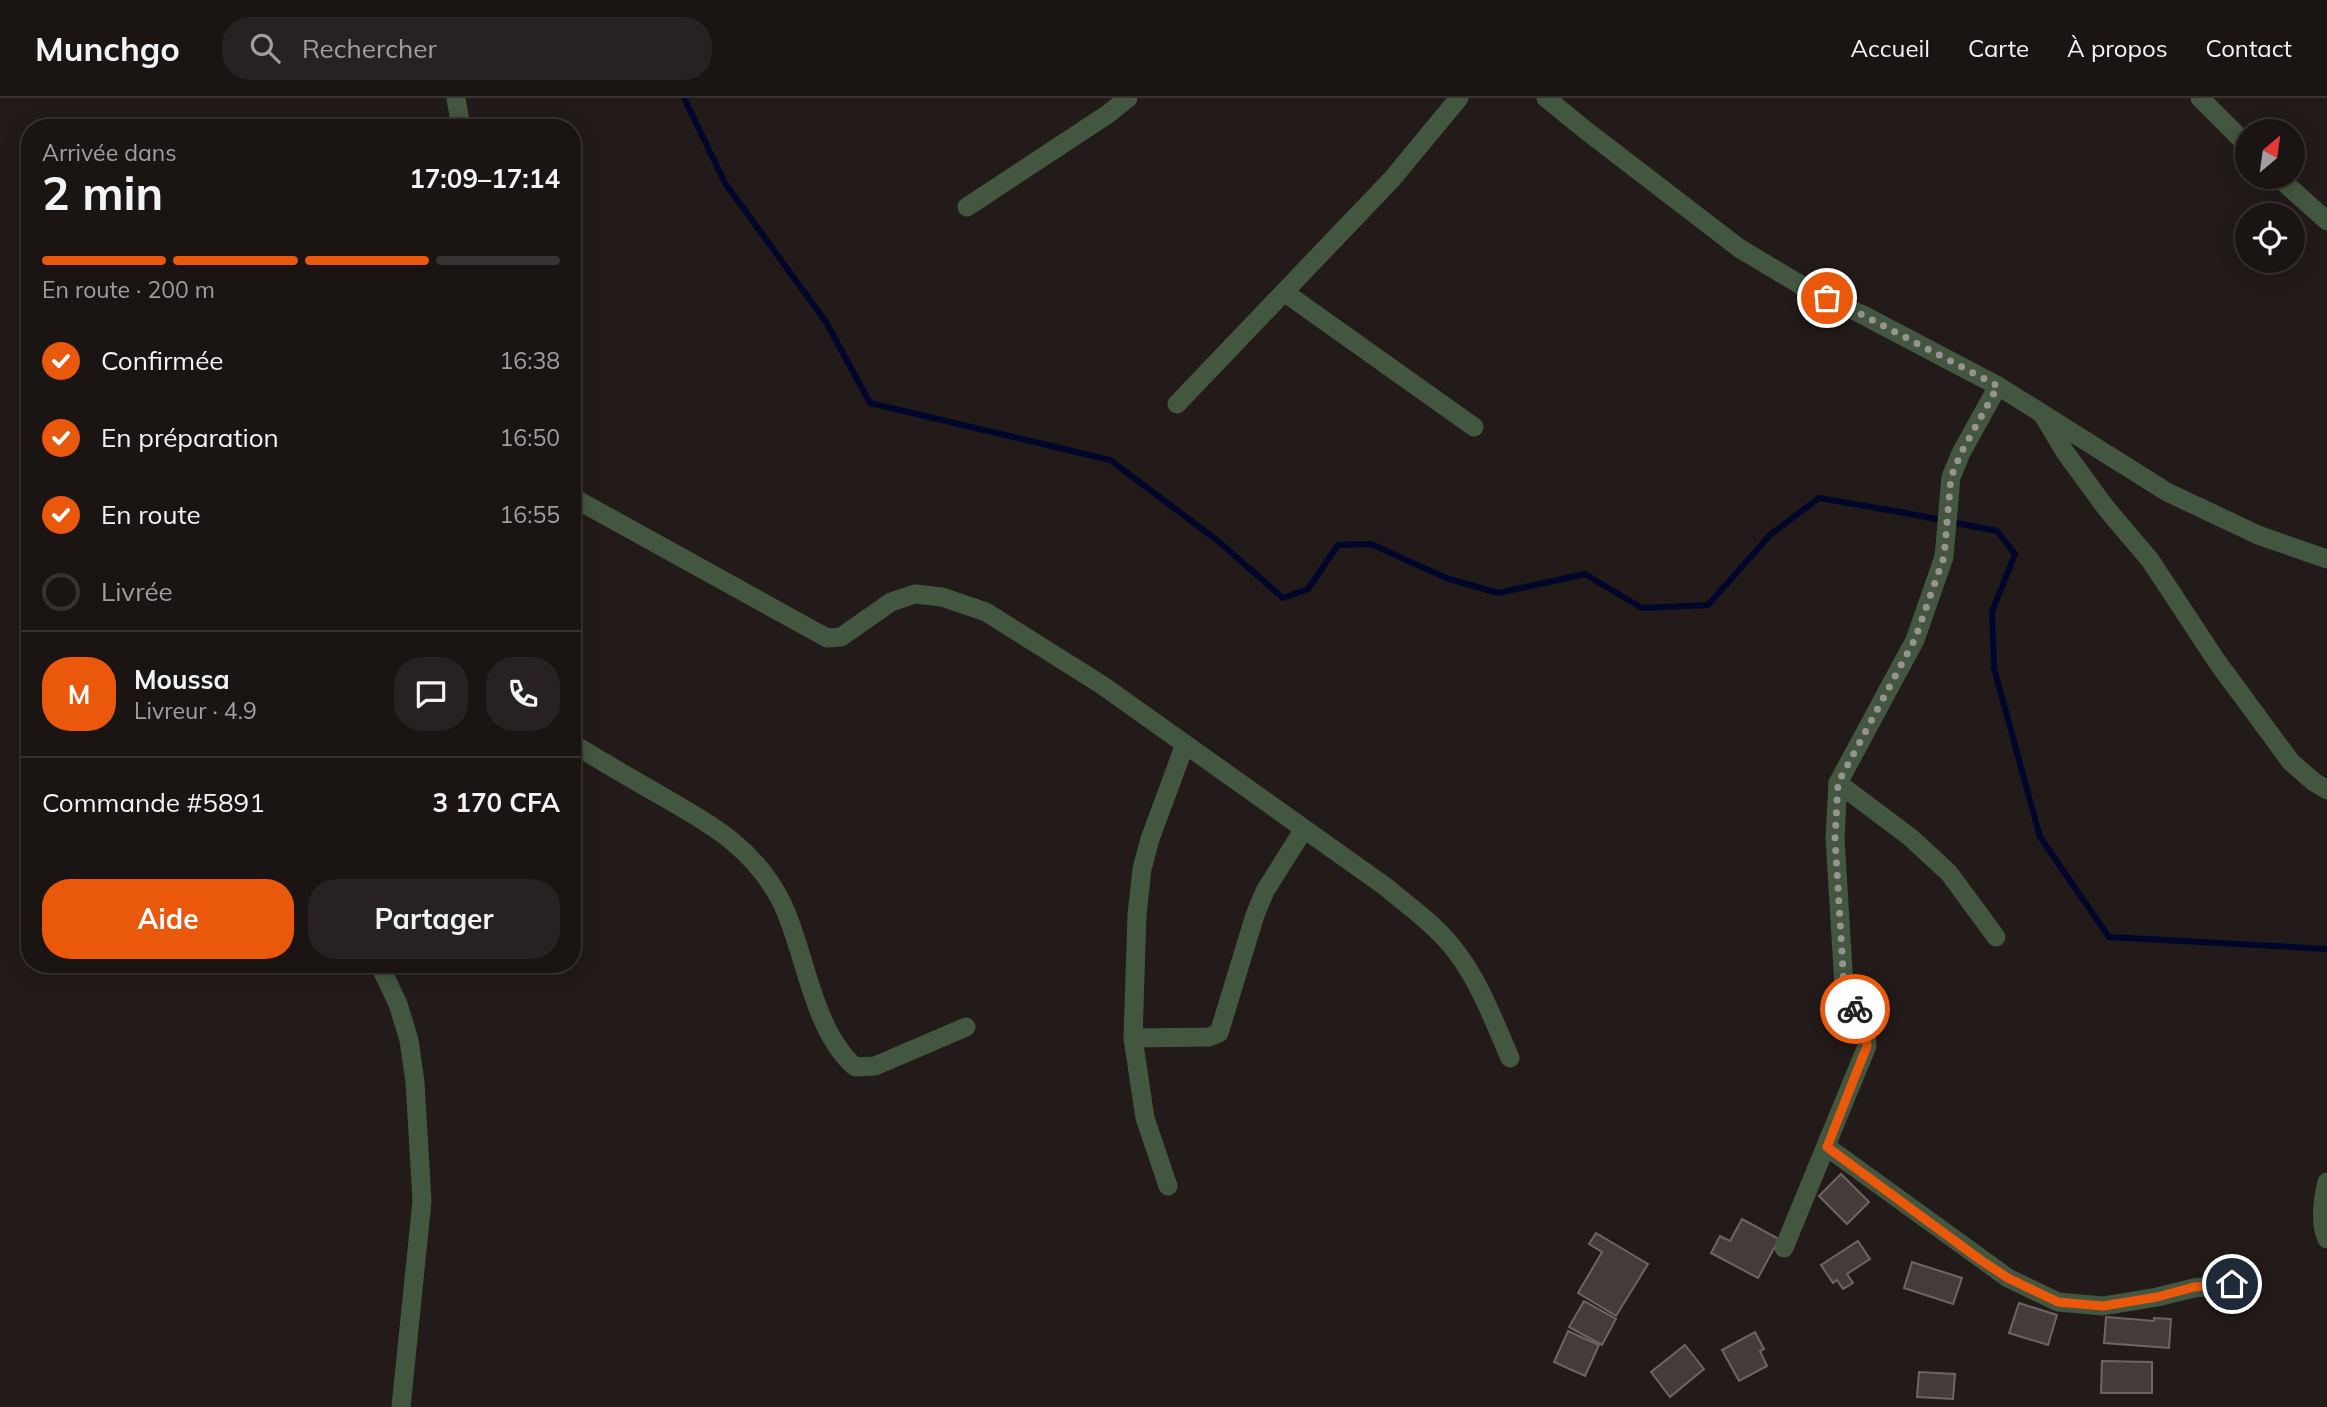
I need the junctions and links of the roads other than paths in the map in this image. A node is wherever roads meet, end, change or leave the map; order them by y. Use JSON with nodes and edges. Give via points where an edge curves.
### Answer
{"nodes":[{"id":1,"x":456,"y":98,"type":"edge"},
{"id":2,"x":1128,"y":98,"type":"edge"},
{"id":3,"x":1459,"y":98,"type":"edge"},
{"id":4,"x":1546,"y":98,"type":"edge"},
{"id":5,"x":2200,"y":98,"type":"edge"},
{"id":6,"x":460,"y":119,"type":"edge"},
{"id":7,"x":2235,"y":133,"type":"edge"},
{"id":8,"x":2291,"y":189,"type":"edge"},
{"id":9,"x":967,"y":207,"type":"dead end"},
{"id":10,"x":2327,"y":221,"type":"edge"},
{"id":11,"x":1284,"y":292,"type":"junction"},
{"id":12,"x":1998,"y":386,"type":"junction"},
{"id":13,"x":1177,"y":404,"type":"dead end"},
{"id":14,"x":2041,"y":411,"type":"junction"},
{"id":15,"x":1474,"y":427,"type":"dead end"},
{"id":16,"x":581,"y":502,"type":"edge"},
{"id":17,"x":2327,"y":559,"type":"edge"},
{"id":18,"x":1185,"y":744,"type":"junction"},
{"id":19,"x":581,"y":748,"type":"edge"},
{"id":20,"x":1838,"y":783,"type":"junction"},
{"id":21,"x":2327,"y":790,"type":"edge"},
{"id":22,"x":1304,"y":829,"type":"junction"},
{"id":23,"x":1996,"y":937,"type":"dead end"},
{"id":24,"x":383,"y":973,"type":"edge"},
{"id":25,"x":966,"y":1027,"type":"dead end"},
{"id":26,"x":1133,"y":1038,"type":"junction"},
{"id":27,"x":1510,"y":1058,"type":"dead end"},
{"id":28,"x":1827,"y":1147,"type":"junction"},
{"id":29,"x":2327,"y":1182,"type":"edge"},
{"id":30,"x":1168,"y":1186,"type":"dead end"},
{"id":31,"x":2327,"y":1239,"type":"edge"},
{"id":32,"x":1784,"y":1248,"type":"dead end"},
{"id":33,"x":2232,"y":1284,"type":"dead end"},
{"id":34,"x":401,"y":1407,"type":"edge"}],
"edges":[{"from":1,"to":6,"type":"street"},
{"from":2,"to":9,"type":"street"},
{"from":3,"to":11,"type":"street","via":[[1392,179]]},
{"from":4,"to":12,"type":"street","via":[[1739,248],[1809,290]]},
{"from":5,"to":7,"type":"street"},
{"from":8,"to":10,"type":"street"},
{"from":11,"to":13,"type":"street"},
{"from":11,"to":15,"type":"street"},
{"from":12,"to":14,"type":"street"},
{"from":12,"to":20,"type":"street","via":[[1951,477],[1944,557],[1915,639]]},
{"from":14,"to":17,"type":"street","via":[[2167,492],[2258,535]]},
{"from":14,"to":21,"type":"street","via":[[2065,452],[2150,560],[2291,762]]},
{"from":16,"to":18,"type":"street","via":[[827,638],[841,637],[891,602],[915,594],[942,597],[986,612]]},
{"from":18,"to":22,"type":"street"},
{"from":18,"to":26,"type":"street","via":[[1142,869]]},
{"from":19,"to":25,"type":"street","via":[[725,834],[756,862],[782,903],[832,1037],[841,1055],[855,1067],[875,1066]]},
{"from":20,"to":23,"type":"street","via":[[1949,873]]},
{"from":20,"to":28,"type":"street","via":[[1835,838],[1844,986],[1866,1033],[1867,1046]]},
{"from":22,"to":26,"type":"street","via":[[1265,891],[1219,1032],[1209,1037]]},
{"from":22,"to":27,"type":"street","via":[[1386,887],[1450,943],[1479,986]]},
{"from":24,"to":34,"type":"street","via":[[409,1040],[422,1201]]},
{"from":26,"to":30,"type":"street","via":[[1145,1118]]},
{"from":28,"to":32,"type":"street"},
{"from":28,"to":33,"type":"street","via":[[2008,1278],[2058,1302],[2103,1306]]},
{"from":29,"to":31,"type":"street","via":[[2323,1217]]}]}
